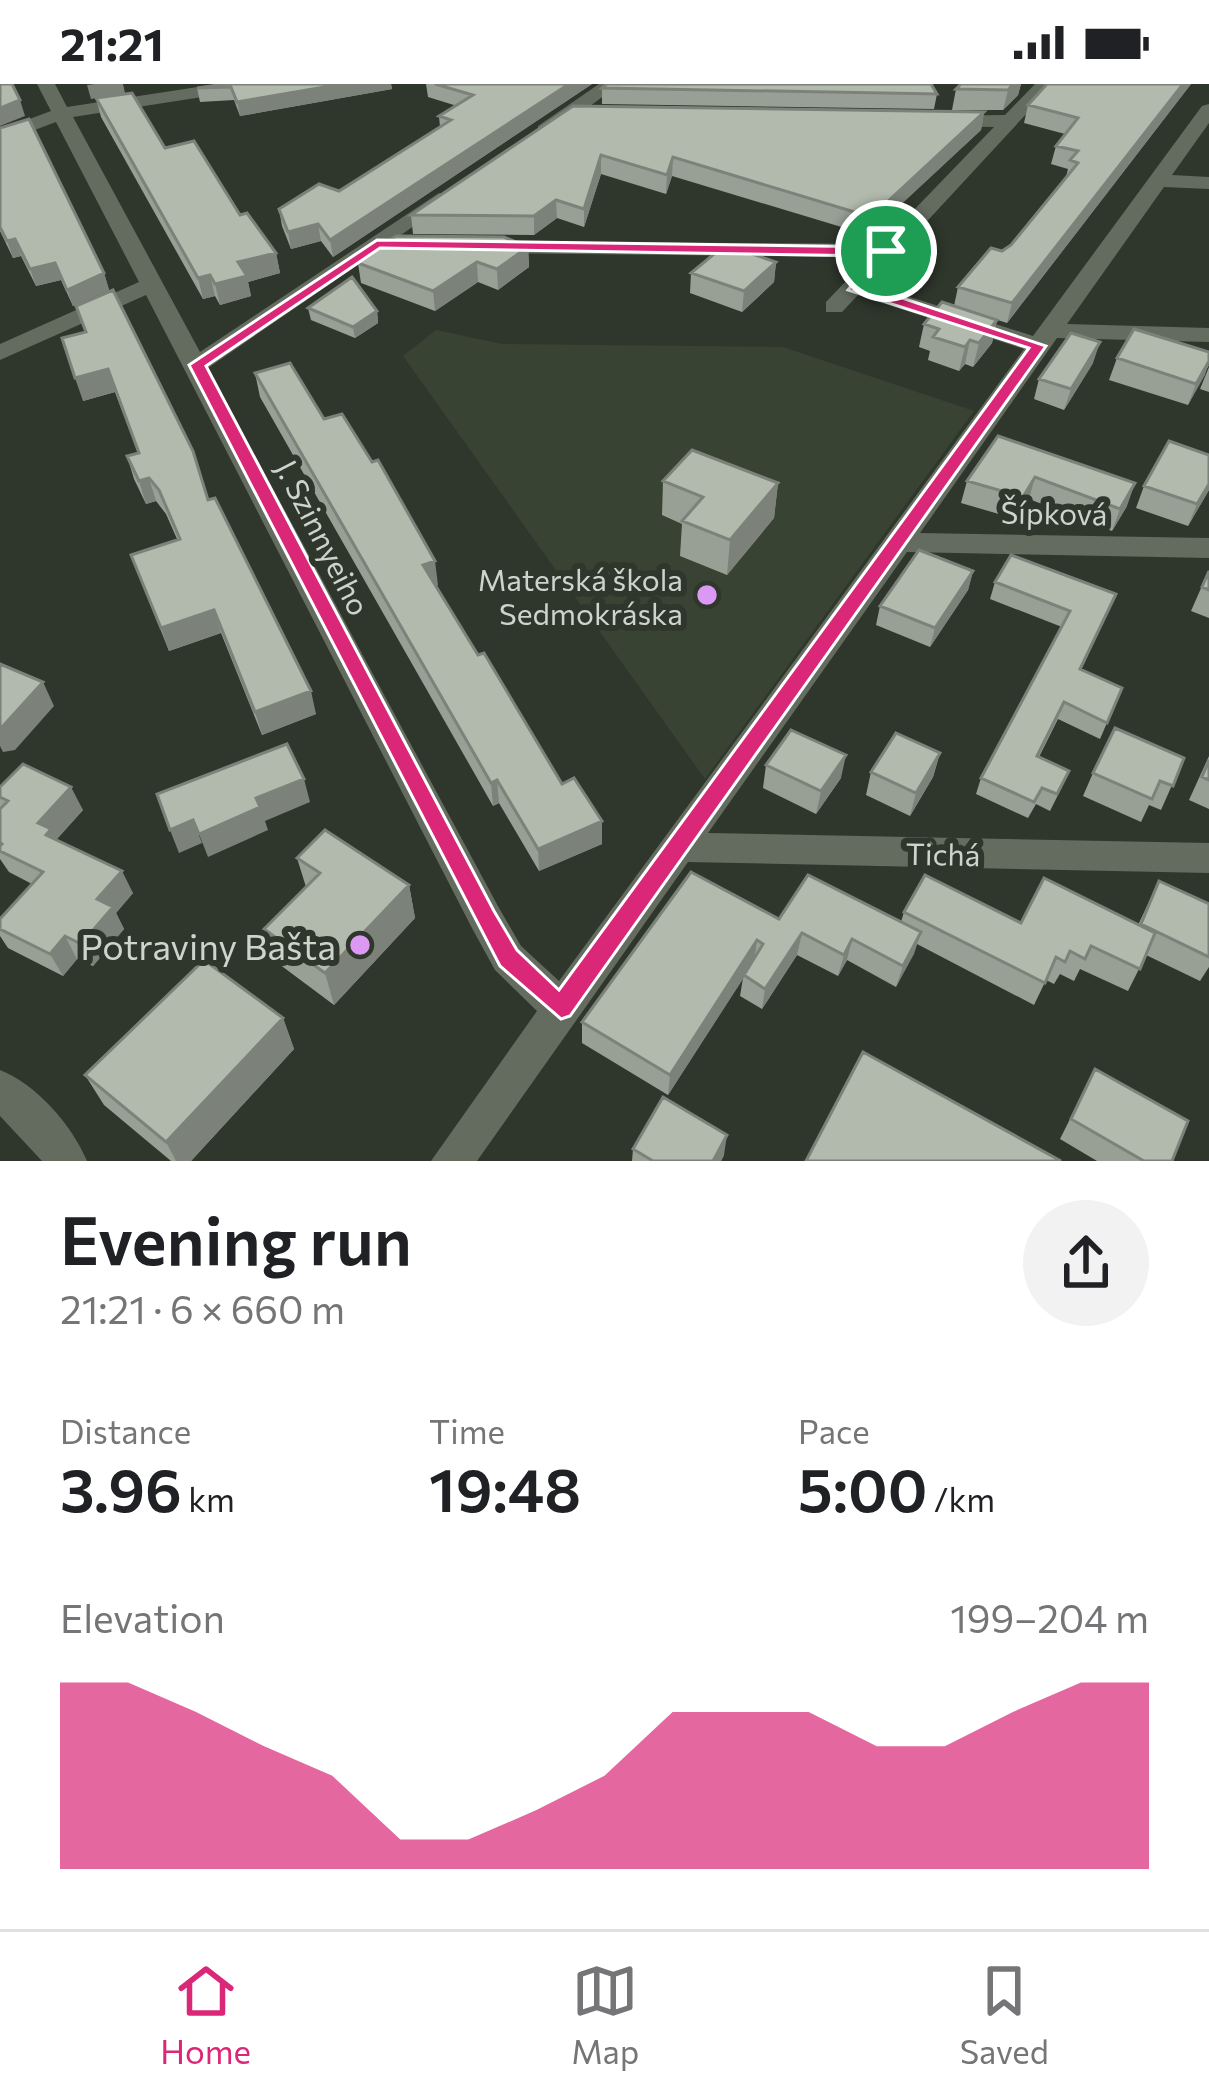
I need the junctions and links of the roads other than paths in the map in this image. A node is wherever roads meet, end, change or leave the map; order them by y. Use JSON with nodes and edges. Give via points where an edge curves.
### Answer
{"nodes":[{"id":1,"x":46,"y":84,"type":"edge"},
{"id":2,"x":254,"y":84,"type":"edge"},
{"id":3,"x":611,"y":84,"type":"edge"},
{"id":4,"x":1045,"y":84,"type":"edge"},
{"id":5,"x":1209,"y":110,"type":"edge"},
{"id":6,"x":62,"y":113,"type":"junction"},
{"id":7,"x":569,"y":113,"type":"junction"},
{"id":8,"x":610,"y":116,"type":"edge"},
{"id":9,"x":916,"y":119,"type":"edge"},
{"id":10,"x":1010,"y":121,"type":"junction"},
{"id":11,"x":0,"y":136,"type":"edge"},
{"id":12,"x":530,"y":139,"type":"edge"},
{"id":13,"x":473,"y":179,"type":"edge"},
{"id":14,"x":1158,"y":181,"type":"junction"},
{"id":15,"x":1209,"y":182,"type":"edge"},
{"id":16,"x":377,"y":244,"type":"junction"},
{"id":17,"x":422,"y":245,"type":"edge"},
{"id":18,"x":468,"y":246,"type":"edge"},
{"id":19,"x":886,"y":251,"type":"junction"},
{"id":20,"x":154,"y":283,"type":"junction"},
{"id":21,"x":854,"y":286,"type":"junction"},
{"id":22,"x":834,"y":307,"type":"dead end"},
{"id":23,"x":1209,"y":335,"type":"edge"},
{"id":24,"x":1044,"y":339,"type":"junction"},
{"id":25,"x":0,"y":353,"type":"edge"},
{"id":26,"x":197,"y":365,"type":"junction"},
{"id":27,"x":897,"y":542,"type":"junction"},
{"id":28,"x":1209,"y":548,"type":"edge"},
{"id":29,"x":677,"y":847,"type":"junction"},
{"id":30,"x":1209,"y":858,"type":"edge"},
{"id":31,"x":561,"y":1007,"type":"junction"},
{"id":32,"x":0,"y":1090,"type":"edge"},
{"id":33,"x":65,"y":1161,"type":"edge"},
{"id":34,"x":452,"y":1161,"type":"edge"}],
"edges":[{"from":1,"to":6,"type":"street","name":"J. Szinnyeiho"},
{"from":2,"to":6,"type":"street"},
{"from":3,"to":7,"type":"street"},
{"from":4,"to":10,"type":"street"},
{"from":5,"to":14,"type":"street"},
{"from":6,"to":11,"type":"street"},
{"from":6,"to":20,"type":"street","name":"J. Szinnyeiho"},
{"from":7,"to":8,"type":"street"},
{"from":7,"to":12,"type":"street"},
{"from":9,"to":10,"type":"street"},
{"from":10,"to":19,"type":"street"},
{"from":13,"to":16,"type":"street"},
{"from":14,"to":15,"type":"street"},
{"from":14,"to":24,"type":"street"},
{"from":16,"to":17,"type":"street"},
{"from":16,"to":26,"type":"street"},
{"from":18,"to":19,"type":"street"},
{"from":19,"to":21,"type":"street"},
{"from":20,"to":25,"type":"street"},
{"from":20,"to":26,"type":"street","name":"J. Szinnyeiho"},
{"from":21,"to":22,"type":"street"},
{"from":21,"to":24,"type":"street"},
{"from":23,"to":24,"type":"street"},
{"from":24,"to":27,"type":"street"},
{"from":26,"to":31,"type":"street","name":"J. Szinnyeiho","via":[[508,958]]},
{"from":27,"to":28,"type":"street","name":"Šípková"},
{"from":27,"to":29,"type":"street"},
{"from":29,"to":30,"type":"street","name":"Tichá"},
{"from":29,"to":31,"type":"street"},
{"from":31,"to":34,"type":"street"},
{"from":32,"to":33,"type":"street"}]}
